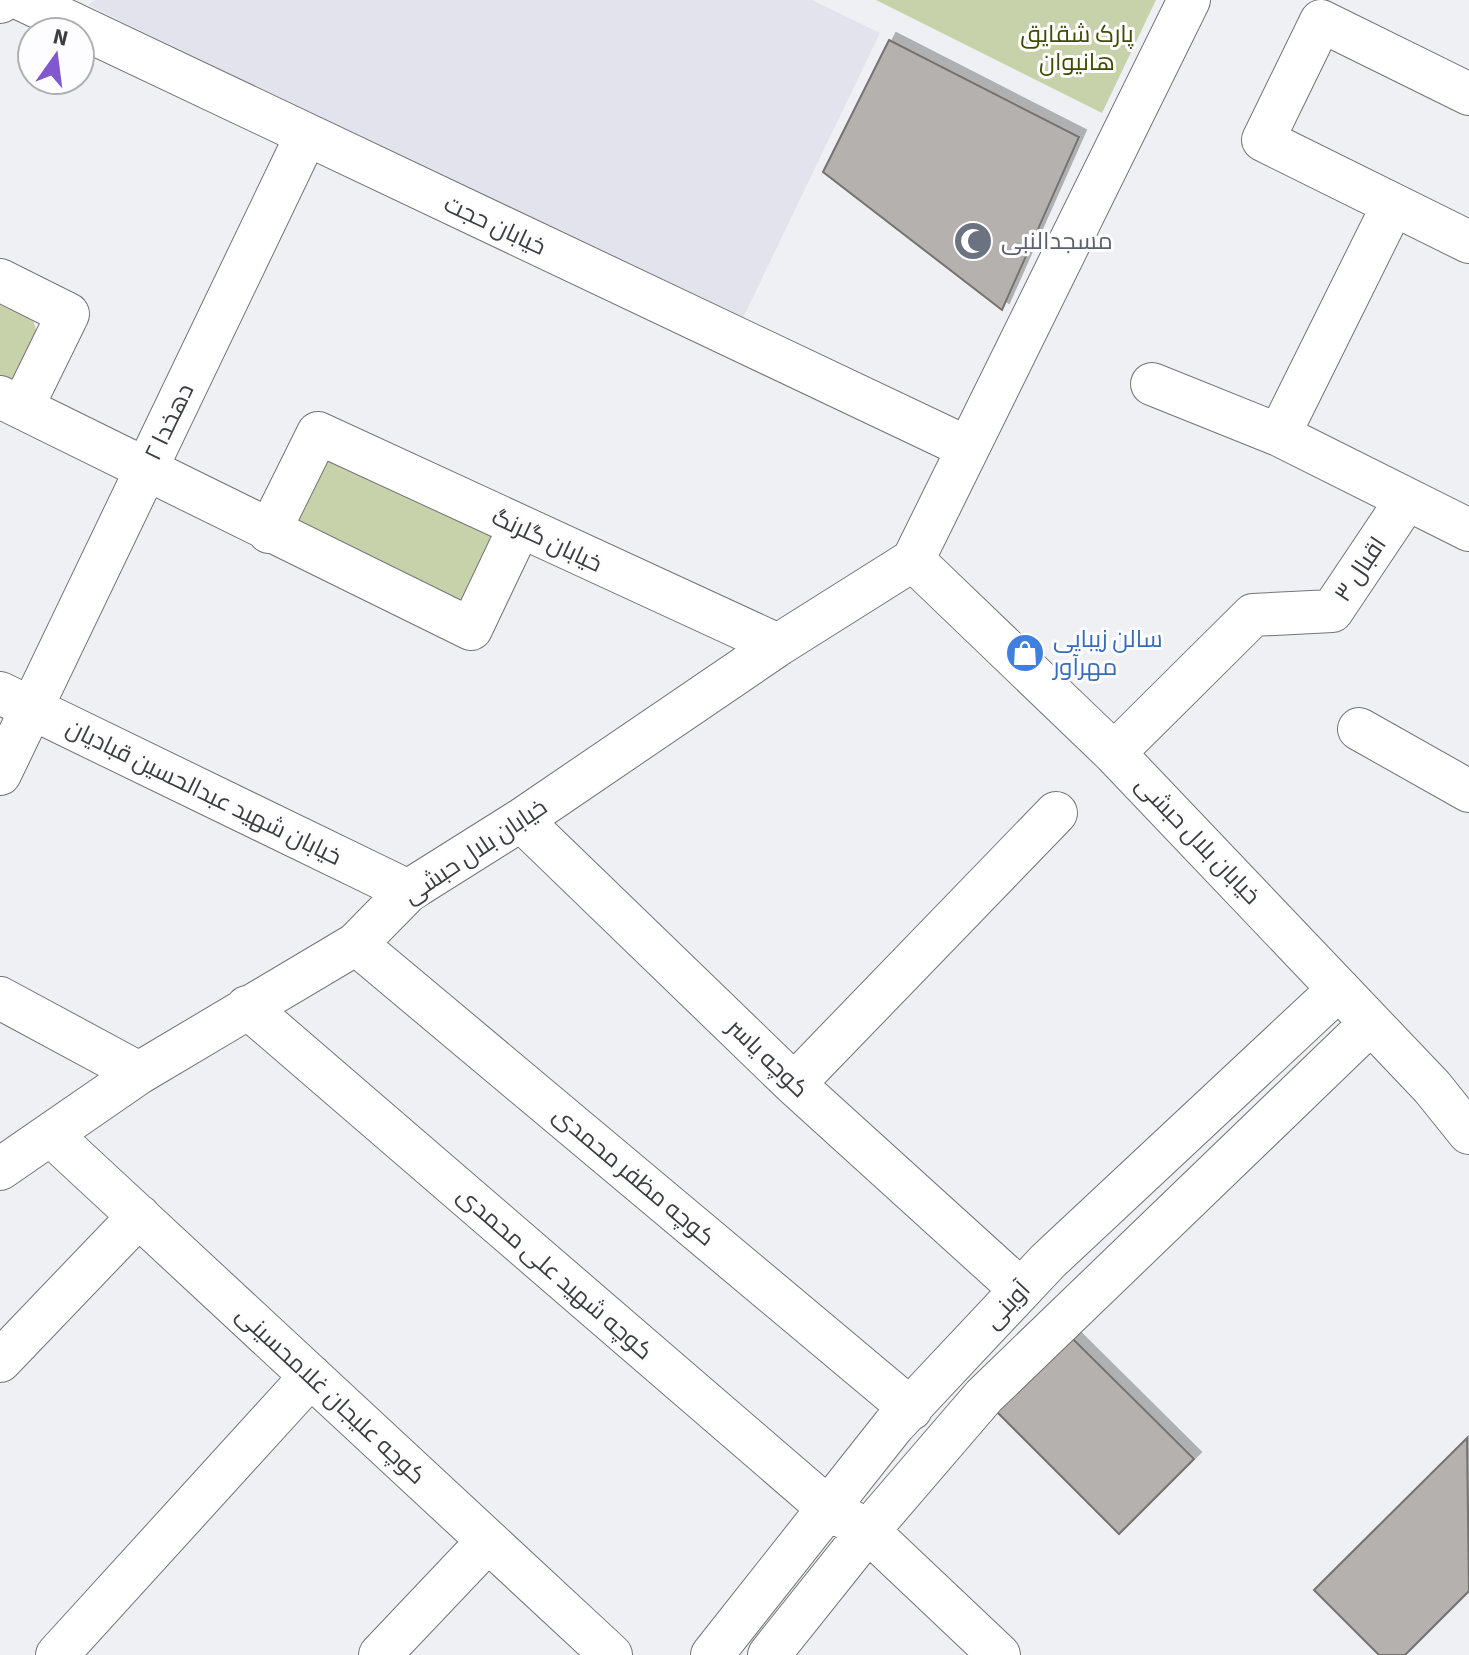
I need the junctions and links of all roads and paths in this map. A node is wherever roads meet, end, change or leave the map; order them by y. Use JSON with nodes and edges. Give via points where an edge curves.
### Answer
{"nodes":[{"id":1,"x":23,"y":0,"type":"edge"},
{"id":2,"x":1189,"y":0,"type":"edge"},
{"id":3,"x":1469,"y":94,"type":"edge"},
{"id":4,"x":306,"y":136,"type":"junction"},
{"id":5,"x":1393,"y":205,"type":"junction"},
{"id":6,"x":1469,"y":242,"type":"edge"},
{"id":7,"x":0,"y":280,"type":"edge"},
{"id":8,"x":1152,"y":384,"type":"dead end"},
{"id":9,"x":11,"y":402,"type":"edge"},
{"id":10,"x":1279,"y":435,"type":"junction"},
{"id":11,"x":968,"y":448,"type":"junction"},
{"id":12,"x":145,"y":471,"type":"junction"},
{"id":13,"x":1407,"y":499,"type":"junction"},
{"id":14,"x":519,"y":528,"type":"junction"},
{"id":15,"x":1469,"y":530,"type":"edge"},
{"id":16,"x":269,"y":532,"type":"junction"},
{"id":17,"x":913,"y":560,"type":"junction"},
{"id":18,"x":778,"y":645,"type":"junction"},
{"id":19,"x":17,"y":701,"type":"edge"},
{"id":20,"x":1359,"y":729,"type":"dead end"},
{"id":21,"x":1114,"y":753,"type":"junction"},
{"id":22,"x":0,"y":774,"type":"edge"},
{"id":23,"x":1469,"y":791,"type":"edge"},
{"id":24,"x":1056,"y":813,"type":"dead end"},
{"id":25,"x":521,"y":820,"type":"junction"},
{"id":26,"x":408,"y":891,"type":"junction"},
{"id":27,"x":356,"y":944,"type":"junction"},
{"id":28,"x":1339,"y":989,"type":"junction"},
{"id":29,"x":0,"y":998,"type":"edge"},
{"id":30,"x":247,"y":1007,"type":"junction"},
{"id":31,"x":1371,"y":1023,"type":"junction"},
{"id":32,"x":139,"y":1073,"type":"junction"},
{"id":33,"x":794,"y":1084,"type":"junction"},
{"id":34,"x":1469,"y":1133,"type":"edge"},
{"id":35,"x":51,"y":1135,"type":"junction"},
{"id":36,"x":0,"y":1169,"type":"edge"},
{"id":37,"x":139,"y":1216,"type":"junction"},
{"id":38,"x":1021,"y":1290,"type":"junction"},
{"id":39,"x":0,"y":1361,"type":"edge"},
{"id":40,"x":311,"y":1376,"type":"junction"},
{"id":41,"x":911,"y":1409,"type":"junction"},
{"id":42,"x":828,"y":1508,"type":"junction"},
{"id":43,"x":868,"y":1531,"type":"junction"},
{"id":44,"x":488,"y":1541,"type":"junction"},
{"id":45,"x":57,"y":1655,"type":"edge"},
{"id":46,"x":380,"y":1655,"type":"edge"},
{"id":47,"x":611,"y":1655,"type":"edge"},
{"id":48,"x":712,"y":1655,"type":"edge"},
{"id":49,"x":769,"y":1655,"type":"edge"},
{"id":50,"x":999,"y":1655,"type":"edge"}],
"edges":[{"from":1,"to":4,"type":"street","name":"خیابان حجت"},
{"from":2,"to":11,"type":"street"},
{"from":3,"to":5,"type":"street","via":[[1321,21],[1263,140]]},
{"from":4,"to":11,"type":"street","name":"خیابان حجت"},
{"from":4,"to":12,"type":"street","name":"دهخدا ۲"},
{"from":5,"to":6,"type":"street"},
{"from":5,"to":10,"type":"street"},
{"from":7,"to":9,"type":"street","via":[[68,314]]},
{"from":8,"to":10,"type":"street"},
{"from":9,"to":12,"type":"street"},
{"from":10,"to":13,"type":"street"},
{"from":11,"to":17,"type":"street"},
{"from":12,"to":16,"type":"street"},
{"from":12,"to":19,"type":"street","name":"دهخدا ۲"},
{"from":13,"to":15,"type":"street"},
{"from":13,"to":21,"type":"street","name":"اقبال ۳","via":[[1332,611],[1253,615]]},
{"from":14,"to":16,"type":"street","name":"خیابان گلرنگ","via":[[318,433]]},
{"from":14,"to":16,"type":"street","via":[[471,629]]},
{"from":14,"to":18,"type":"street","name":"خیابان گلرنگ"},
{"from":17,"to":18,"type":"street","name":"خیابان بلال حبشی"},
{"from":17,"to":21,"type":"street","name":"خیابان بلال حبشی"},
{"from":18,"to":25,"type":"street","name":"خیابان بلال حبشی"},
{"from":19,"to":22,"type":"street","name":"دهخدا ۲"},
{"from":19,"to":26,"type":"street","name":"خیابان شهید عبدالحسین قبادیان"},
{"from":20,"to":23,"type":"street"},
{"from":21,"to":28,"type":"street","name":"خیابان بلال حبشی"},
{"from":24,"to":33,"type":"street"},
{"from":25,"to":26,"type":"street","name":"خیابان بلال حبشی"},
{"from":25,"to":33,"type":"street","name":"کوچه یاسر"},
{"from":26,"to":27,"type":"street","name":"خیابان بلال حبشی"},
{"from":27,"to":30,"type":"street","name":"خیابان بلال حبشی"},
{"from":27,"to":41,"type":"street","name":"کوچه مظفر محمدی"},
{"from":28,"to":31,"type":"street","name":"خیابان بلال حبشی"},
{"from":28,"to":38,"type":"street","name":"آوینی"},
{"from":29,"to":32,"type":"street"},
{"from":30,"to":32,"type":"street","name":"خیابان بلال حبشی"},
{"from":30,"to":42,"type":"street","name":"کوچه شهید علی محمدی"},
{"from":31,"to":34,"type":"street","name":"خیابان بلال حبشی"},
{"from":31,"to":43,"type":"street","name":"آوینی","via":[[984,1396]]},
{"from":32,"to":35,"type":"street","name":"خیابان بلال حبشی"},
{"from":33,"to":38,"type":"street","name":"کوچه یاسر"},
{"from":35,"to":36,"type":"street","name":"خیابان بلال حبشی"},
{"from":35,"to":37,"type":"street","name":"کوچه علیجان غلامحسینی"},
{"from":37,"to":39,"type":"street"},
{"from":37,"to":40,"type":"street","name":"کوچه علیجان غلامحسینی"},
{"from":38,"to":41,"type":"street","name":"آوینی"},
{"from":40,"to":44,"type":"street","name":"کوچه علیجان غلامحسینی"},
{"from":40,"to":45,"type":"street"},
{"from":41,"to":42,"type":"street","name":"آوینی"},
{"from":42,"to":43,"type":"street","name":"کوچه شهید علی محمدی"},
{"from":42,"to":48,"type":"street","name":"آوینی"},
{"from":43,"to":49,"type":"street","name":"آوینی"},
{"from":43,"to":50,"type":"street","name":"کوچه شهید علی محمدی"},
{"from":44,"to":46,"type":"street"},
{"from":44,"to":47,"type":"street","name":"کوچه علیجان غلامحسینی"}]}
